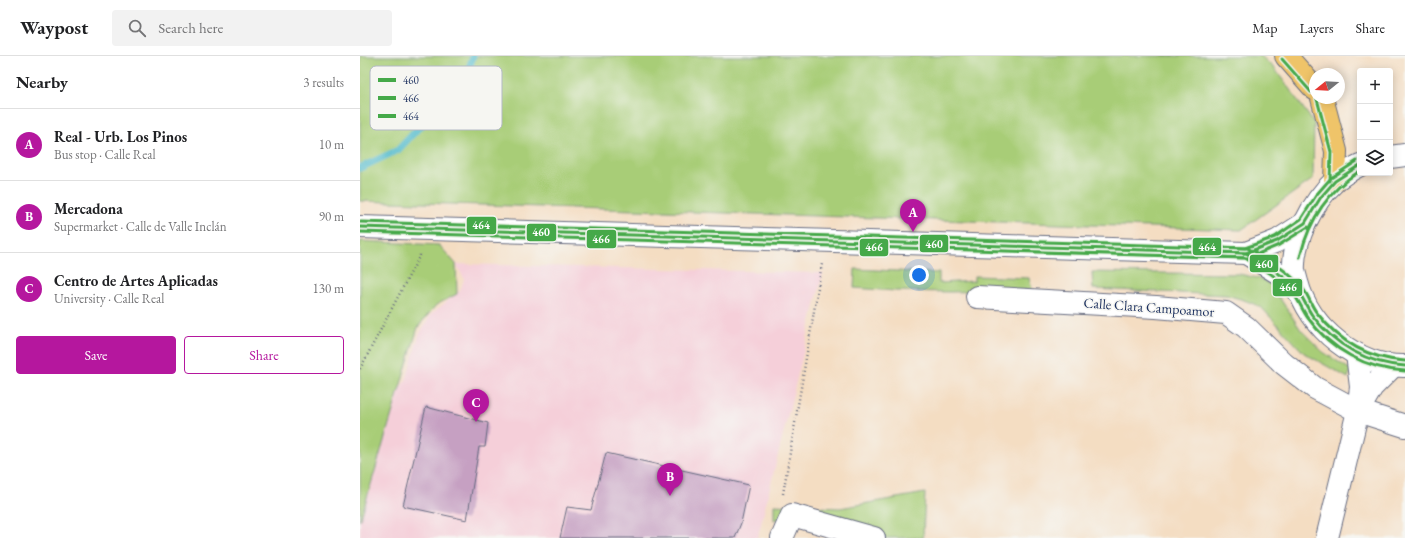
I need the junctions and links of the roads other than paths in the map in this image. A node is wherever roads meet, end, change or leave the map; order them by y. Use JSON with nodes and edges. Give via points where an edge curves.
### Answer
{"nodes":[{"id":1,"x":1286,"y":56,"type":"edge"},
{"id":2,"x":1309,"y":82,"type":"edge"},
{"id":3,"x":1324,"y":104,"type":"edge"},
{"id":4,"x":1405,"y":155,"type":"edge"},
{"id":5,"x":1393,"y":157,"type":"edge"},
{"id":6,"x":1357,"y":167,"type":"edge"},
{"id":7,"x":1335,"y":181,"type":"junction"},
{"id":8,"x":1305,"y":223,"type":"junction"},
{"id":9,"x":360,"y":227,"type":"edge"},
{"id":10,"x":1246,"y":253,"type":"junction"},
{"id":11,"x":1300,"y":293,"type":"junction"},
{"id":12,"x":977,"y":297,"type":"dead end"},
{"id":13,"x":1357,"y":354,"type":"junction"},
{"id":14,"x":1398,"y":366,"type":"edge"},
{"id":15,"x":1358,"y":410,"type":"junction"},
{"id":16,"x":1405,"y":426,"type":"edge"},
{"id":17,"x":782,"y":538,"type":"edge"},
{"id":18,"x":874,"y":538,"type":"edge"},
{"id":19,"x":1327,"y":538,"type":"edge"}],
"edges":[{"from":1,"to":2,"type":"highway"},
{"from":3,"to":7,"type":"highway","via":[[1336,150]]},
{"from":4,"to":5,"type":"street"},
{"from":6,"to":7,"type":"street"},
{"from":7,"to":8,"type":"street","via":[[1321,197]]},
{"from":8,"to":10,"type":"street","via":[[1277,241]]},
{"from":8,"to":11,"type":"street","via":[[1294,271]]},
{"from":9,"to":10,"type":"street"},
{"from":10,"to":11,"type":"street","via":[[1280,274]]},
{"from":11,"to":13,"type":"street","via":[[1325,331]]},
{"from":12,"to":15,"type":"street","name":"Calle Clara Campoamor","via":[[1156,306],[1226,313],[1246,327],[1284,364],[1315,388]]},
{"from":13,"to":14,"type":"street"},
{"from":13,"to":15,"type":"street","via":[[1361,387]]},
{"from":14,"to":15,"type":"street","via":[[1372,387]]},
{"from":15,"to":16,"type":"street","name":"Calle Clara Campoamor"},
{"from":15,"to":19,"type":"street"},
{"from":17,"to":18,"type":"street","via":[[792,515]]}]}
